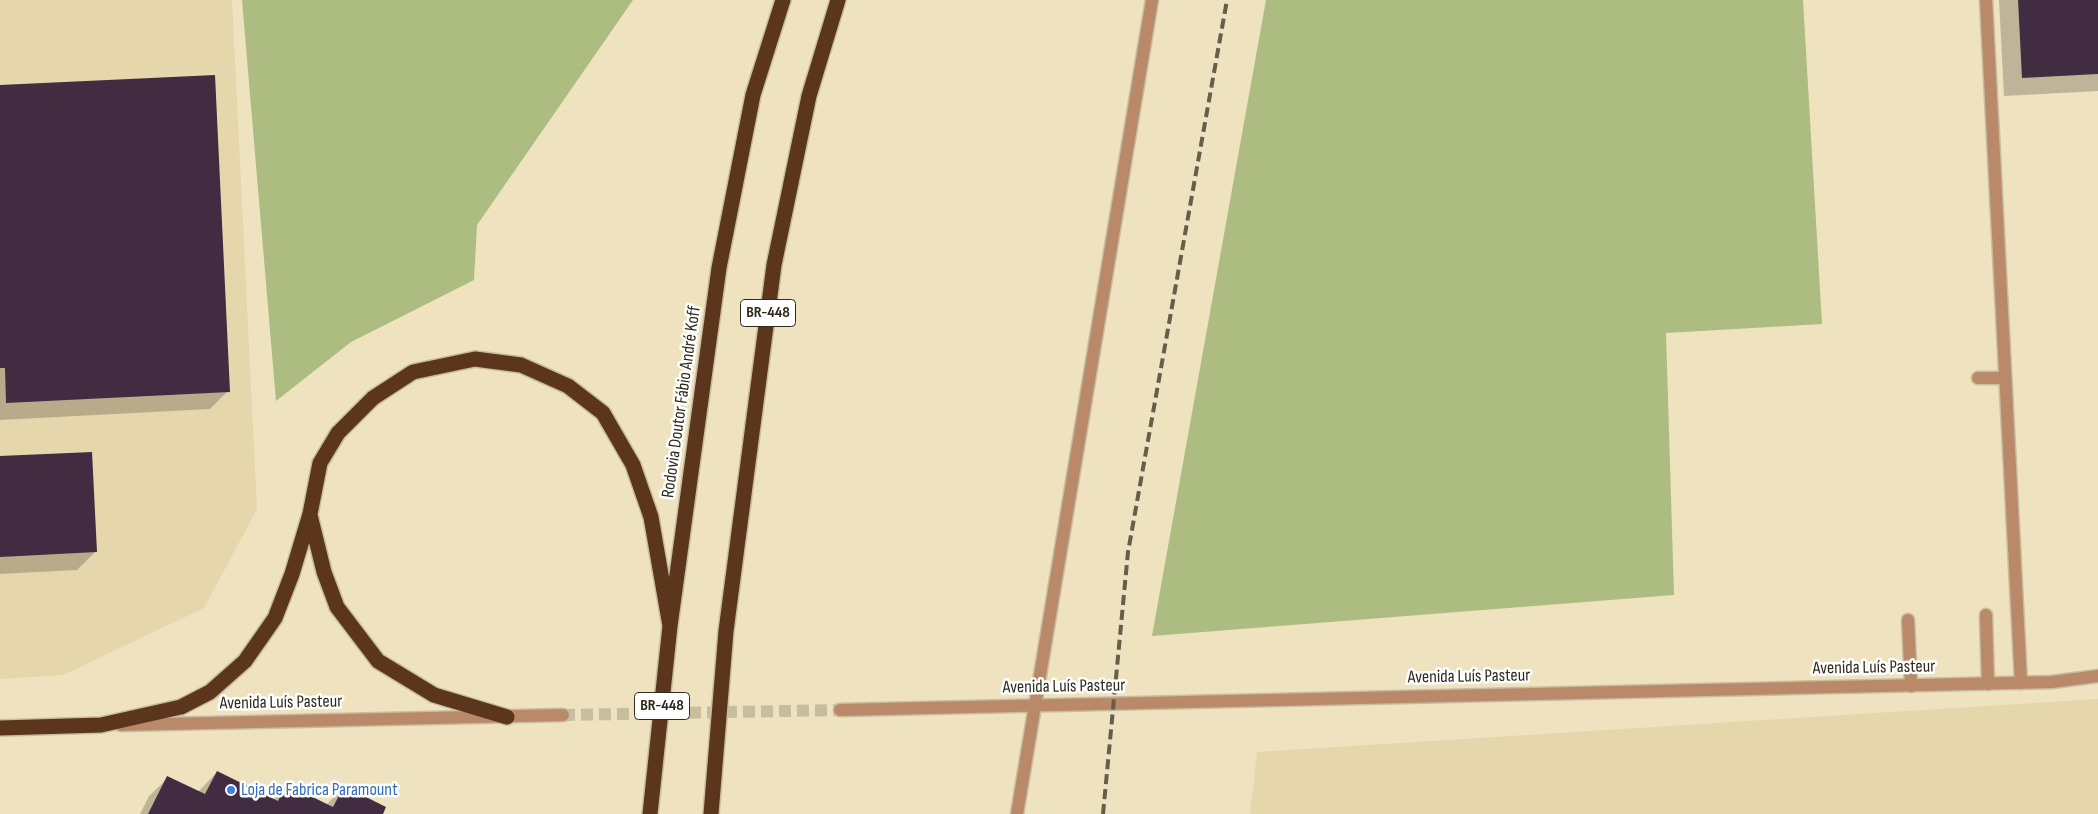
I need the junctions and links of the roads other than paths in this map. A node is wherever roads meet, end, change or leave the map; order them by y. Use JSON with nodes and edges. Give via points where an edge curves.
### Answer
{"nodes":[{"id":1,"x":782,"y":0,"type":"edge"},
{"id":2,"x":838,"y":0,"type":"edge"},
{"id":3,"x":1152,"y":0,"type":"edge"},
{"id":4,"x":1986,"y":0,"type":"edge"},
{"id":5,"x":1978,"y":378,"type":"dead end"},
{"id":6,"x":2005,"y":378,"type":"junction"},
{"id":7,"x":310,"y":514,"type":"junction"},
{"id":8,"x":1986,"y":615,"type":"dead end"},
{"id":9,"x":1908,"y":620,"type":"dead end"},
{"id":10,"x":670,"y":626,"type":"junction"},
{"id":11,"x":2098,"y":676,"type":"edge"},
{"id":12,"x":2020,"y":683,"type":"junction"},
{"id":13,"x":1988,"y":684,"type":"junction"},
{"id":14,"x":1911,"y":686,"type":"junction"},
{"id":15,"x":1033,"y":706,"type":"junction"},
{"id":16,"x":840,"y":710,"type":"tunnel mouth"},
{"id":17,"x":563,"y":715,"type":"tunnel mouth"},
{"id":18,"x":507,"y":716,"type":"junction"},
{"id":19,"x":101,"y":725,"type":"junction"},
{"id":20,"x":0,"y":728,"type":"edge"},
{"id":21,"x":650,"y":814,"type":"edge"},
{"id":22,"x":711,"y":814,"type":"edge"},
{"id":23,"x":1016,"y":814,"type":"edge"}],
"edges":[{"from":1,"to":10,"type":"highway","name":"Rodovia Doutor Fábio André Koff","number":"BR-448","via":[[753,95],[719,268]]},
{"from":2,"to":22,"type":"highway","number":"BR-448","via":[[809,96],[774,265],[726,632]]},
{"from":3,"to":15,"type":"street"},
{"from":4,"to":6,"type":"street"},
{"from":5,"to":6,"type":"street"},
{"from":6,"to":12,"type":"street"},
{"from":7,"to":10,"type":"highway","via":[[320,463],[338,433],[373,398],[413,372],[475,359],[521,365],[568,386],[603,413],[633,465],[651,517]]},
{"from":7,"to":18,"type":"highway","via":[[324,572],[337,607],[378,661],[434,695]]},
{"from":7,"to":19,"type":"highway","via":[[275,618],[245,662],[210,692],[181,707]]},
{"from":8,"to":13,"type":"street"},
{"from":9,"to":14,"type":"street"},
{"from":10,"to":21,"type":"highway","name":"Rodovia Doutor Fábio André Koff","number":"BR-448"},
{"from":11,"to":12,"type":"street","name":"Avenida Luís Pasteur"},
{"from":12,"to":13,"type":"street","name":"Avenida Luís Pasteur"},
{"from":13,"to":14,"type":"street","name":"Avenida Luís Pasteur"},
{"from":14,"to":15,"type":"street","name":"Avenida Luís Pasteur"},
{"from":15,"to":16,"type":"street","name":"Avenida Luís Pasteur"},
{"from":15,"to":23,"type":"street"},
{"from":17,"to":18,"type":"street","name":"Avenida Luís Pasteur"},
{"from":18,"to":19,"type":"street","name":"Avenida Luís Pasteur"},
{"from":19,"to":20,"type":"highway","name":"Avenida Luís Pasteur"}]}
